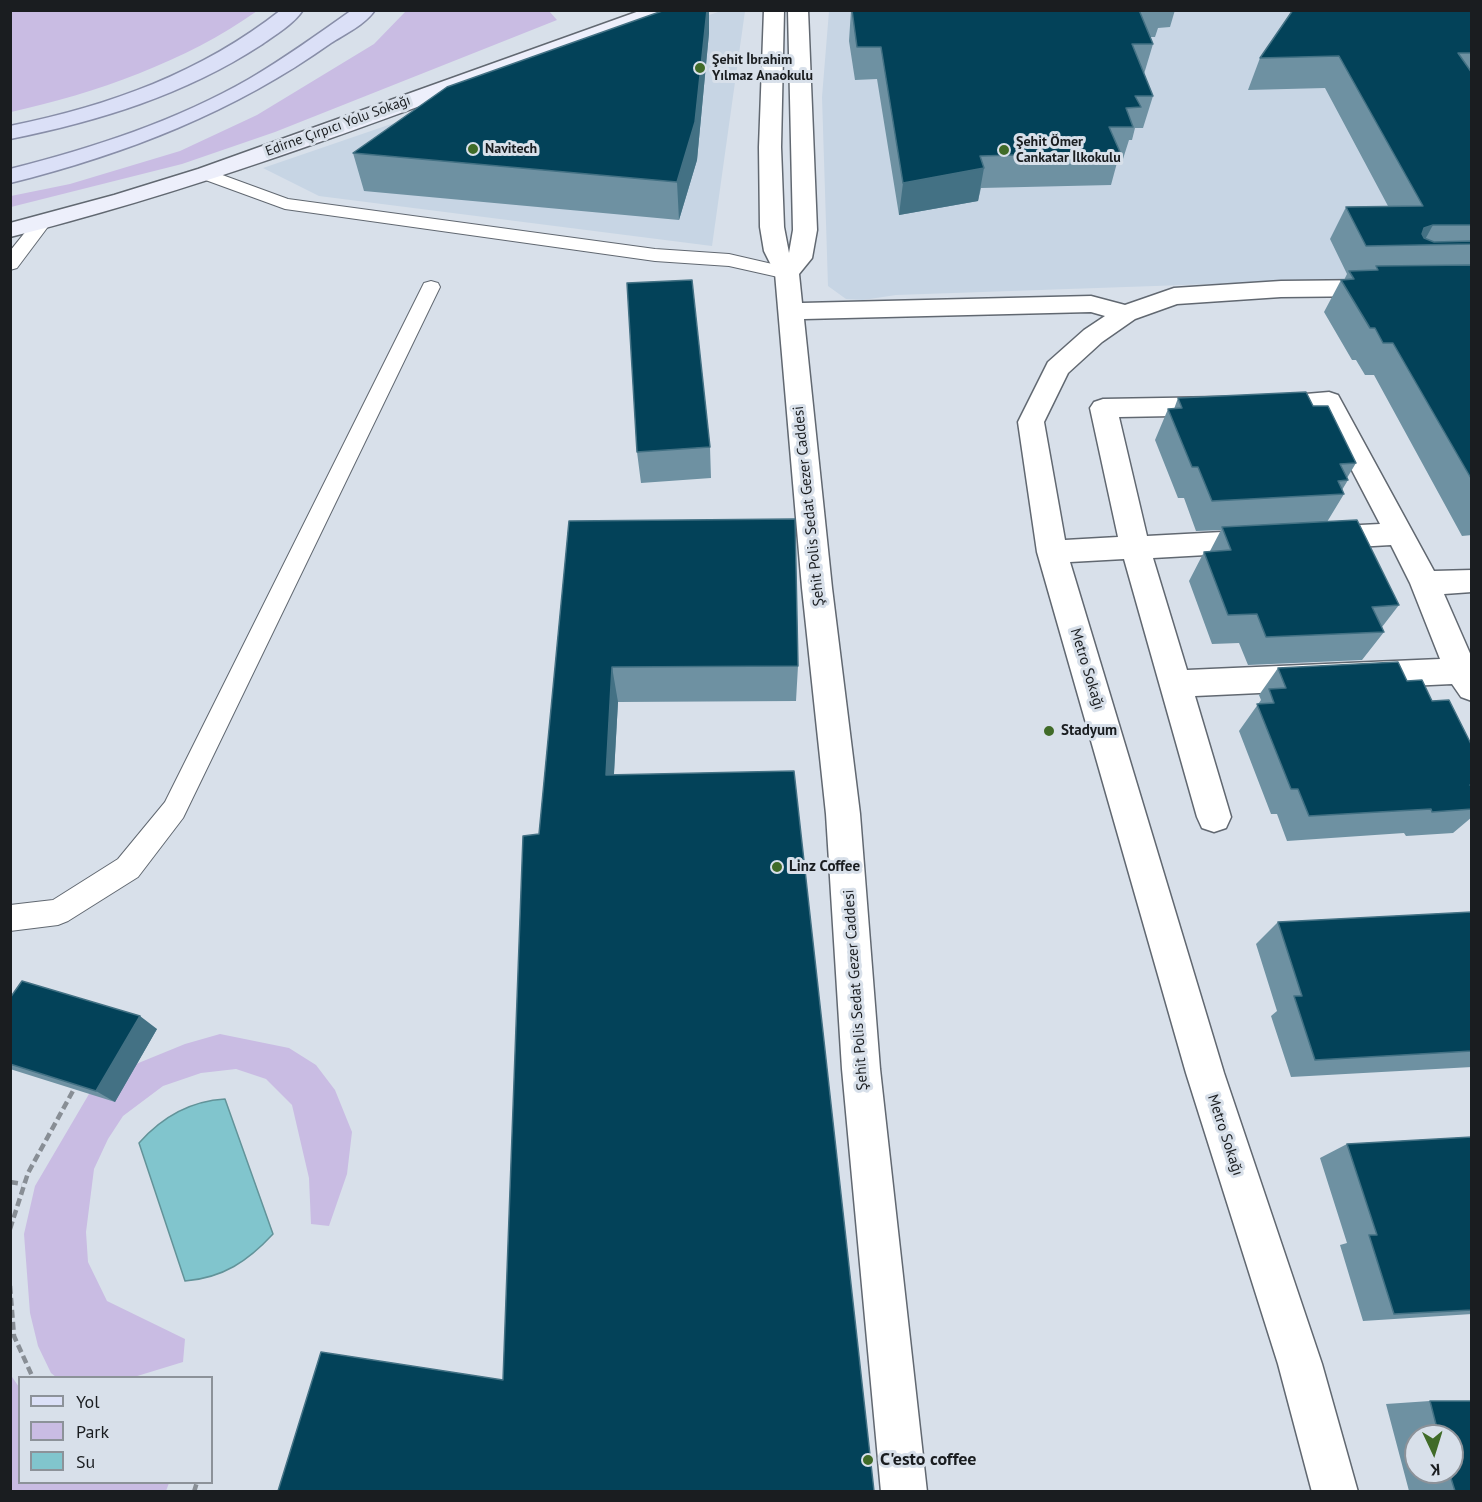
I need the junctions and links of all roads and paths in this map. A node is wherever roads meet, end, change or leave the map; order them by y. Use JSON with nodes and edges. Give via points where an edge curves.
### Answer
{"nodes":[{"id":1,"x":294,"y":10,"type":"edge"},
{"id":2,"x":366,"y":10,"type":"edge"},
{"id":3,"x":662,"y":10,"type":"edge"},
{"id":4,"x":774,"y":10,"type":"edge"},
{"id":5,"x":798,"y":10,"type":"edge"},
{"id":6,"x":10,"y":133,"type":"edge"},
{"id":7,"x":206,"y":174,"type":"junction"},
{"id":8,"x":10,"y":176,"type":"edge"},
{"id":9,"x":41,"y":224,"type":"junction"},
{"id":10,"x":10,"y":230,"type":"edge"},
{"id":11,"x":10,"y":264,"type":"edge"},
{"id":12,"x":787,"y":273,"type":"junction"},
{"id":13,"x":1472,"y":286,"type":"edge"},
{"id":14,"x":431,"y":287,"type":"dead end"},
{"id":15,"x":789,"y":311,"type":"junction"},
{"id":16,"x":1126,"y":313,"type":"junction"},
{"id":17,"x":1400,"y":534,"type":"junction"},
{"id":18,"x":1135,"y":546,"type":"junction"},
{"id":19,"x":1052,"y":552,"type":"junction"},
{"id":20,"x":1472,"y":581,"type":"edge"},
{"id":21,"x":1425,"y":583,"type":"junction"},
{"id":22,"x":1466,"y":680,"type":"edge"},
{"id":23,"x":1174,"y":684,"type":"junction"},
{"id":24,"x":1214,"y":817,"type":"dead end"},
{"id":25,"x":10,"y":918,"type":"edge"},
{"id":26,"x":74,"y":1089,"type":"edge"},
{"id":27,"x":10,"y":1182,"type":"edge"},
{"id":28,"x":22,"y":1184,"type":"junction"},
{"id":29,"x":10,"y":1228,"type":"edge"},
{"id":30,"x":10,"y":1286,"type":"edge"},
{"id":31,"x":33,"y":1376,"type":"edge"},
{"id":32,"x":904,"y":1491,"type":"edge"},
{"id":33,"x":1335,"y":1491,"type":"edge"}],
"edges":[{"from":1,"to":6,"type":"main road","via":[[231,55],[162,89],[119,105]]},
{"from":2,"to":8,"type":"main road","via":[[249,87],[189,116],[87,155]]},
{"from":3,"to":7,"type":"main road","name":"Edirne Çırpıcı Yolu Sokağı"},
{"from":4,"to":12,"type":"street","via":[[772,227],[776,251]]},
{"from":5,"to":12,"type":"street","via":[[805,230],[800,258]]},
{"from":7,"to":9,"type":"main road","name":"Edirne Çırpıcı Yolu Sokağı"},
{"from":7,"to":12,"type":"lane","via":[[285,204],[655,255],[729,260]]},
{"from":9,"to":10,"type":"main road","name":"Edirne Çırpıcı Yolu Sokağı"},
{"from":9,"to":11,"type":"lane"},
{"from":12,"to":15,"type":"street","name":"Şehit Polis Sedat Gezer Caddesi"},
{"from":13,"to":16,"type":"street","name":"Metro Sokağı","via":[[1174,296]]},
{"from":14,"to":25,"type":"lane","via":[[174,810],[128,868],[58,912]]},
{"from":15,"to":16,"type":"street","via":[[1091,304]]},
{"from":15,"to":32,"type":"street","name":"Şehit Polis Sedat Gezer Caddesi","via":[[843,814],[861,1069]]},
{"from":16,"to":19,"type":"street","name":"Metro Sokağı","via":[[1057,368],[1031,422]]},
{"from":17,"to":18,"type":"street"},
{"from":17,"to":18,"type":"street","via":[[1329,402],[1103,408]]},
{"from":17,"to":21,"type":"street"},
{"from":18,"to":19,"type":"street"},
{"from":18,"to":23,"type":"street"},
{"from":19,"to":33,"type":"street","name":"Metro Sokağı","via":[[1204,1074],[1300,1364]]},
{"from":20,"to":21,"type":"street"},
{"from":21,"to":22,"type":"street"},
{"from":22,"to":23,"type":"street"},
{"from":23,"to":24,"type":"street"},
{"from":26,"to":28,"type":"path"},
{"from":27,"to":28,"type":"path"},
{"from":28,"to":29,"type":"path"},
{"from":30,"to":31,"type":"path","via":[[14,1336]]}]}
